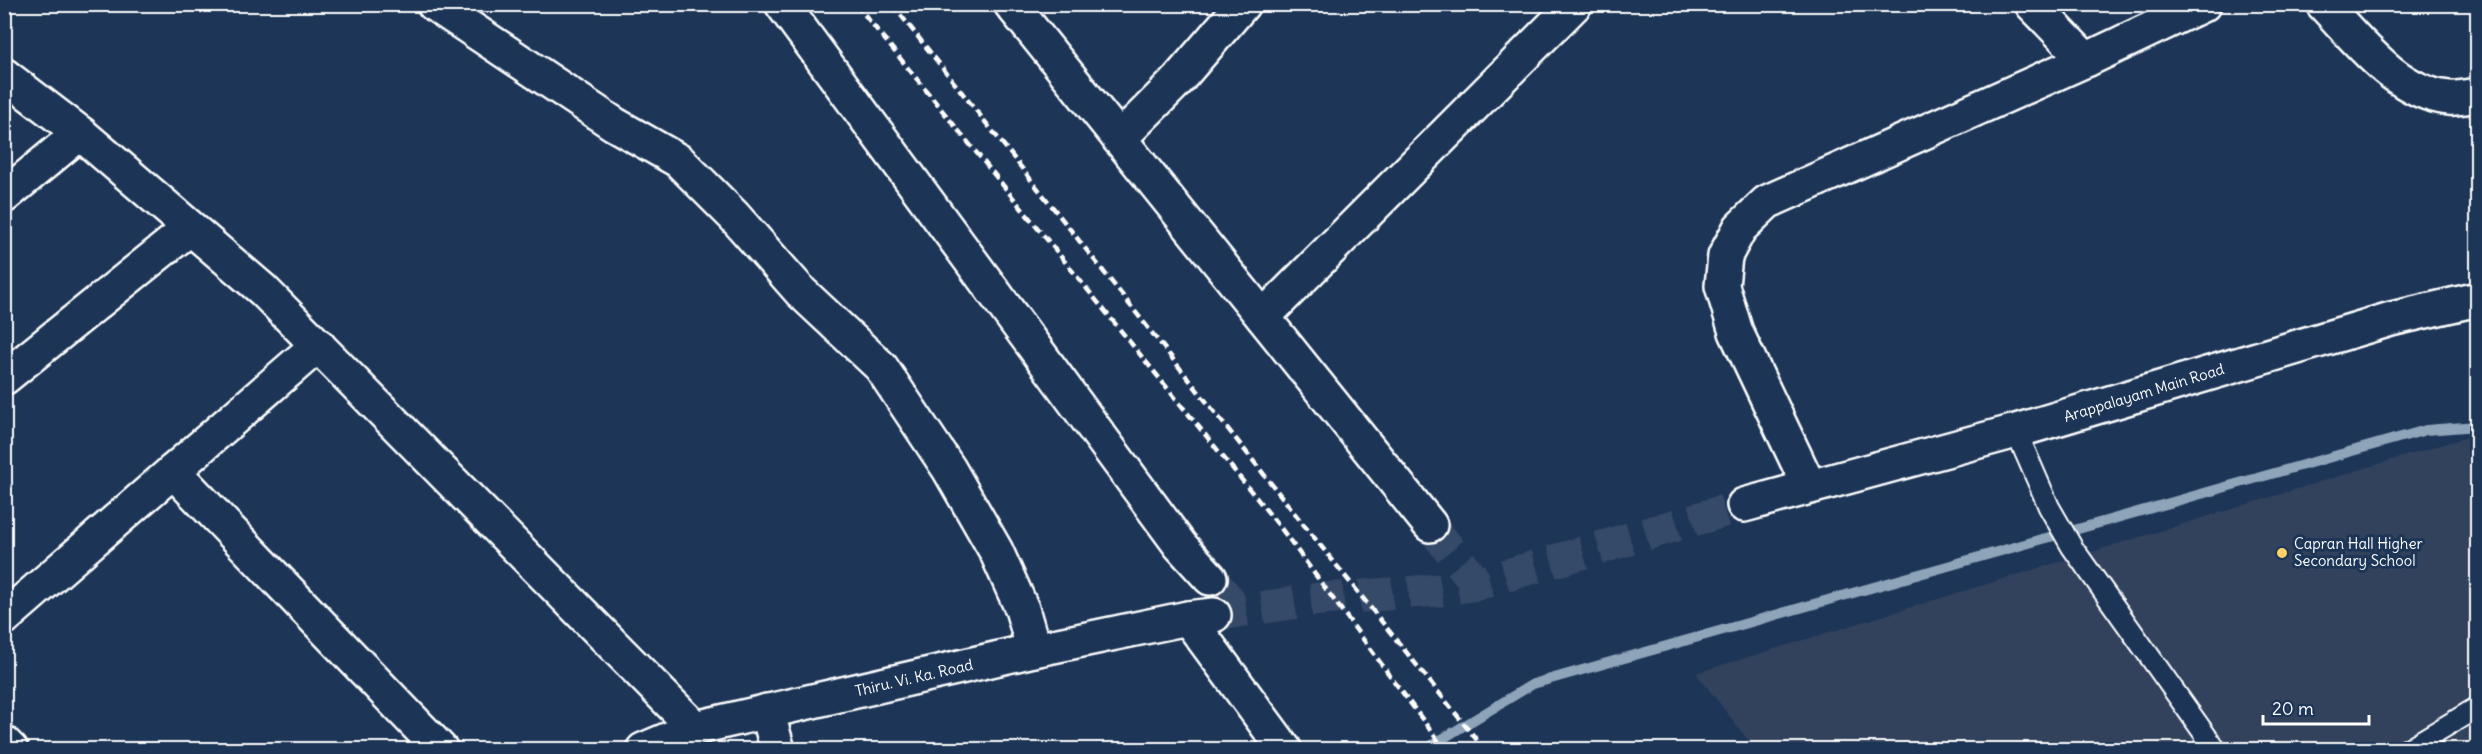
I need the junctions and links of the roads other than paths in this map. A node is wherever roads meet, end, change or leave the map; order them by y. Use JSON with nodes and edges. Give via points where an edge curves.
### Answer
{"nodes":[{"id":1,"x":434,"y":4,"type":"edge"},
{"id":2,"x":782,"y":4,"type":"edge"},
{"id":3,"x":1243,"y":4,"type":"edge"},
{"id":4,"x":1575,"y":4,"type":"edge"},
{"id":5,"x":2032,"y":4,"type":"edge"},
{"id":6,"x":2204,"y":4,"type":"edge"},
{"id":7,"x":2323,"y":4,"type":"edge"},
{"id":8,"x":1026,"y":11,"type":"edge"},
{"id":9,"x":2086,"y":60,"type":"junction"},
{"id":10,"x":4,"y":75,"type":"edge"},
{"id":11,"x":2478,"y":95,"type":"edge"},
{"id":12,"x":81,"y":133,"type":"junction"},
{"id":13,"x":1119,"y":139,"type":"junction"},
{"id":14,"x":4,"y":196,"type":"edge"},
{"id":15,"x":190,"y":228,"type":"junction"},
{"id":16,"x":2478,"y":299,"type":"edge"},
{"id":17,"x":1263,"y":318,"type":"junction"},
{"id":18,"x":318,"y":345,"type":"junction"},
{"id":19,"x":4,"y":378,"type":"edge"},
{"id":20,"x":2016,"y":431,"type":"junction"},
{"id":21,"x":173,"y":471,"type":"junction"},
{"id":22,"x":1809,"y":486,"type":"junction"},
{"id":23,"x":1744,"y":505,"type":"tunnel mouth"},
{"id":24,"x":1431,"y":525,"type":"tunnel mouth"},
{"id":25,"x":1210,"y":578,"type":"tunnel mouth"},
{"id":26,"x":4,"y":618,"type":"edge"},
{"id":27,"x":1034,"y":650,"type":"junction"},
{"id":28,"x":2478,"y":707,"type":"edge"},
{"id":29,"x":767,"y":711,"type":"junction"},
{"id":30,"x":695,"y":728,"type":"junction"},
{"id":31,"x":4,"y":743,"type":"edge"},
{"id":32,"x":11,"y":750,"type":"edge"},
{"id":33,"x":441,"y":750,"type":"edge"},
{"id":34,"x":643,"y":750,"type":"edge"},
{"id":35,"x":778,"y":750,"type":"edge"},
{"id":36,"x":1285,"y":750,"type":"edge"},
{"id":37,"x":2216,"y":750,"type":"edge"},
{"id":38,"x":2406,"y":750,"type":"edge"}],
"edges":[{"from":1,"to":27,"type":"street","via":[[614,124],[679,161],[801,292],[881,367],[949,470],[996,551],[1022,609]]},
{"from":2,"to":25,"type":"street","via":[[1180,544]]},
{"from":3,"to":13,"type":"street","via":[[1176,82]]},
{"from":4,"to":17,"type":"street"},
{"from":5,"to":9,"type":"street"},
{"from":6,"to":9,"type":"street"},
{"from":7,"to":11,"type":"street","via":[[2384,67],[2418,89],[2450,98]]},
{"from":8,"to":13,"type":"street"},
{"from":9,"to":22,"type":"street","via":[[1767,202],[1740,228],[1725,256],[1722,286],[1736,332]]},
{"from":10,"to":12,"type":"street"},
{"from":12,"to":14,"type":"street"},
{"from":12,"to":15,"type":"street"},
{"from":13,"to":17,"type":"street"},
{"from":15,"to":18,"type":"street","via":[[263,290]]},
{"from":15,"to":19,"type":"street"},
{"from":16,"to":20,"type":"street","name":"Arappalayam Main Road","via":[[2391,319]]},
{"from":17,"to":24,"type":"street"},
{"from":18,"to":21,"type":"street"},
{"from":18,"to":30,"type":"street"},
{"from":20,"to":22,"type":"street","name":"Arappalayam Main Road"},
{"from":20,"to":37,"type":"lane","via":[[2049,507],[2072,547]]},
{"from":21,"to":26,"type":"street"},
{"from":21,"to":33,"type":"street"},
{"from":22,"to":23,"type":"street","name":"Arappalayam Main Road"},
{"from":27,"to":29,"type":"street","name":"Thiru. Vi. Ka. Road"},
{"from":27,"to":36,"type":"street","name":"Thiru. Vi. Ka. Road","via":[[1201,617]]},
{"from":28,"to":38,"type":"lane"},
{"from":29,"to":30,"type":"street","name":"Thiru. Vi. Ka. Road"},
{"from":29,"to":35,"type":"street"},
{"from":30,"to":34,"type":"street","name":"Thiru. Vi. Ka. Road"},
{"from":31,"to":32,"type":"street"}]}
